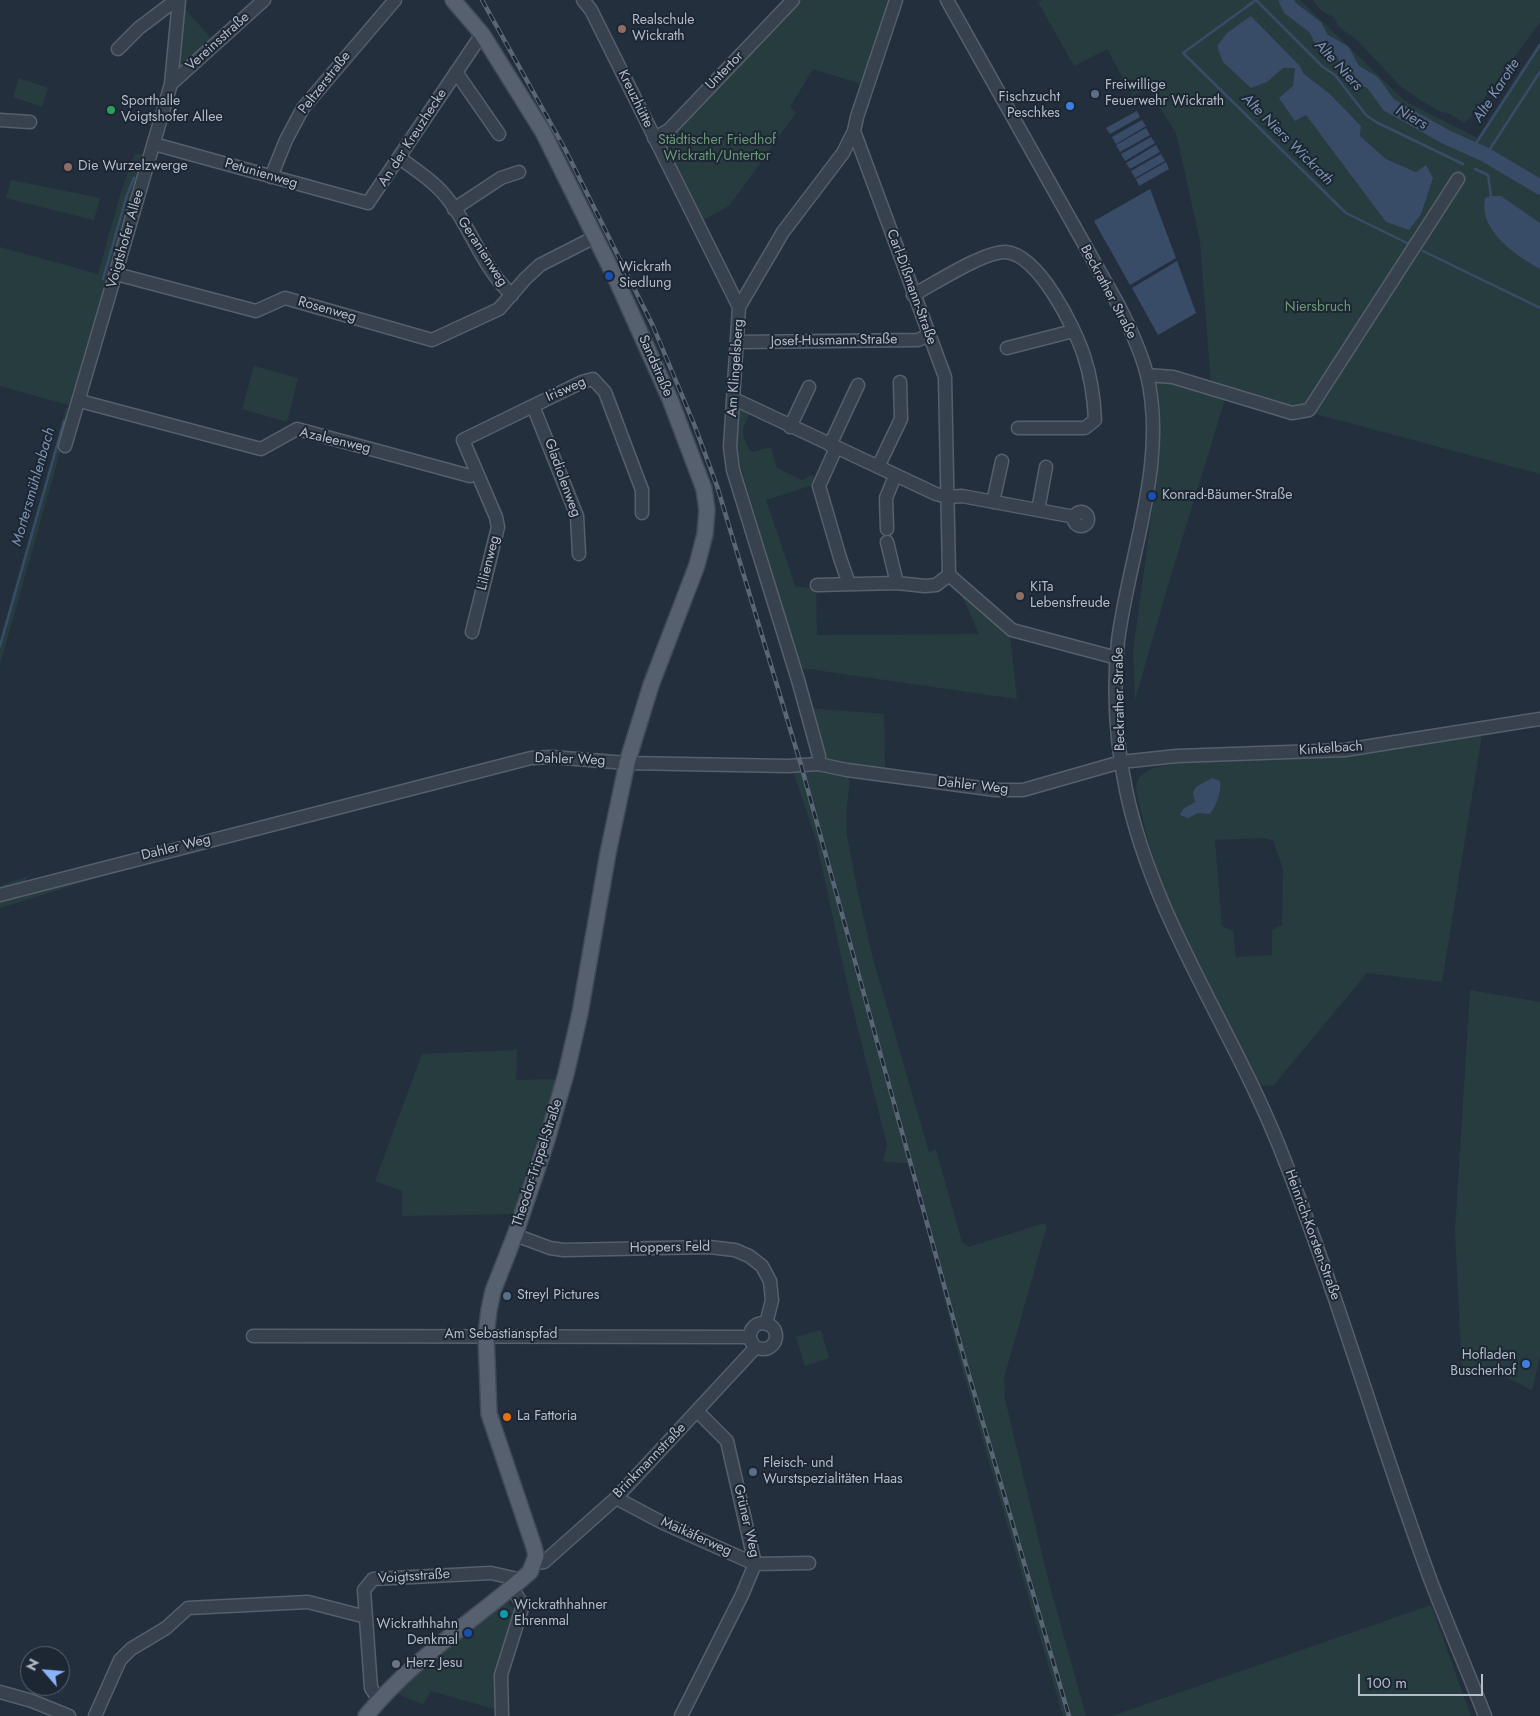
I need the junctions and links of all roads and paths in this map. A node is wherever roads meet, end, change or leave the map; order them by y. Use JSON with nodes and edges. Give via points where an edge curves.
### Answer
{"nodes":[{"id":1,"x":178,"y":0,"type":"edge"},
{"id":2,"x":264,"y":0,"type":"edge"},
{"id":3,"x":395,"y":0,"type":"edge"},
{"id":4,"x":453,"y":0,"type":"edge"},
{"id":5,"x":583,"y":0,"type":"edge"},
{"id":6,"x":793,"y":0,"type":"edge"},
{"id":7,"x":896,"y":0,"type":"edge"},
{"id":8,"x":947,"y":0,"type":"edge"},
{"id":9,"x":482,"y":34,"type":"junction"},
{"id":10,"x":118,"y":49,"type":"dead end"},
{"id":11,"x":456,"y":72,"type":"junction"},
{"id":12,"x":171,"y":84,"type":"junction"},
{"id":13,"x":0,"y":120,"type":"edge"},
{"id":14,"x":30,"y":122,"type":"dead end"},
{"id":15,"x":854,"y":132,"type":"junction"},
{"id":16,"x":499,"y":134,"type":"dead end"},
{"id":17,"x":654,"y":138,"type":"junction"},
{"id":18,"x":154,"y":144,"type":"junction"},
{"id":19,"x":400,"y":158,"type":"junction"},
{"id":20,"x":519,"y":172,"type":"dead end"},
{"id":21,"x":272,"y":177,"type":"junction"},
{"id":22,"x":1458,"y":180,"type":"dead end"},
{"id":23,"x":368,"y":203,"type":"joint"},
{"id":24,"x":454,"y":209,"type":"junction"},
{"id":25,"x":595,"y":237,"type":"junction"},
{"id":26,"x":116,"y":274,"type":"junction"},
{"id":27,"x":512,"y":295,"type":"junction"},
{"id":28,"x":913,"y":295,"type":"junction"},
{"id":29,"x":739,"y":307,"type":"junction"},
{"id":30,"x":1073,"y":331,"type":"junction"},
{"id":31,"x":929,"y":335,"type":"junction"},
{"id":32,"x":738,"y":342,"type":"junction"},
{"id":33,"x":1007,"y":348,"type":"dead end"},
{"id":34,"x":1147,"y":375,"type":"junction"},
{"id":35,"x":900,"y":382,"type":"dead end"},
{"id":36,"x":858,"y":385,"type":"dead end"},
{"id":37,"x":809,"y":387,"type":"dead end"},
{"id":38,"x":734,"y":399,"type":"junction"},
{"id":39,"x":80,"y":400,"type":"junction"},
{"id":40,"x":533,"y":406,"type":"junction"},
{"id":41,"x":790,"y":426,"type":"junction"},
{"id":42,"x":1018,"y":428,"type":"dead end"},
{"id":43,"x":463,"y":440,"type":"joint"},
{"id":44,"x":65,"y":446,"type":"dead end"},
{"id":45,"x":833,"y":447,"type":"junction"},
{"id":46,"x":1002,"y":461,"type":"dead end"},
{"id":47,"x":878,"y":467,"type":"junction"},
{"id":48,"x":1046,"y":467,"type":"dead end"},
{"id":49,"x":476,"y":473,"type":"junction"},
{"id":50,"x":895,"y":476,"type":"junction"},
{"id":51,"x":948,"y":497,"type":"junction"},
{"id":52,"x":993,"y":502,"type":"junction"},
{"id":53,"x":1038,"y":510,"type":"junction"},
{"id":54,"x":642,"y":513,"type":"dead end"},
{"id":55,"x":1075,"y":516,"type":"dead end"},
{"id":56,"x":579,"y":554,"type":"dead end"},
{"id":57,"x":949,"y":575,"type":"junction"},
{"id":58,"x":897,"y":583,"type":"junction"},
{"id":59,"x":849,"y":584,"type":"junction"},
{"id":60,"x":817,"y":585,"type":"dead end"},
{"id":61,"x":472,"y":632,"type":"dead end"},
{"id":62,"x":1117,"y":658,"type":"junction"},
{"id":63,"x":1540,"y":719,"type":"edge"},
{"id":64,"x":1121,"y":762,"type":"junction"},
{"id":65,"x":627,"y":763,"type":"junction"},
{"id":66,"x":818,"y":764,"type":"junction"},
{"id":67,"x":0,"y":895,"type":"edge"},
{"id":68,"x":515,"y":1235,"type":"junction"},
{"id":69,"x":766,"y":1324,"type":"junction"},
{"id":70,"x":486,"y":1335,"type":"junction"},
{"id":71,"x":252,"y":1336,"type":"dead end"},
{"id":72,"x":753,"y":1342,"type":"junction"},
{"id":73,"x":698,"y":1412,"type":"junction"},
{"id":74,"x":616,"y":1498,"type":"junction"},
{"id":75,"x":535,"y":1559,"type":"junction"},
{"id":76,"x":756,"y":1564,"type":"junction"},
{"id":77,"x":809,"y":1564,"type":"dead end"},
{"id":78,"x":515,"y":1585,"type":"junction"},
{"id":79,"x":366,"y":1617,"type":"junction"},
{"id":80,"x":5,"y":1693,"type":"edge"},
{"id":81,"x":379,"y":1700,"type":"junction"},
{"id":82,"x":69,"y":1716,"type":"edge"},
{"id":83,"x":95,"y":1716,"type":"edge"},
{"id":84,"x":366,"y":1716,"type":"edge"},
{"id":85,"x":502,"y":1716,"type":"edge"},
{"id":86,"x":680,"y":1716,"type":"edge"},
{"id":87,"x":1485,"y":1716,"type":"edge"}],
"edges":[{"from":1,"to":10,"type":"street","name":"Voigtshofer Allee","via":[[139,28]]},
{"from":1,"to":12,"type":"street","name":"Voigtshofer Allee"},
{"from":2,"to":12,"type":"street","name":"Vereinsstraße"},
{"from":3,"to":21,"type":"street","name":"Peltzerstraße","via":[[303,108]]},
{"from":4,"to":9,"type":"main road","name":"Sandstraße"},
{"from":5,"to":17,"type":"street","name":"Kreuzhütte","via":[[591,10]]},
{"from":6,"to":17,"type":"street","name":"Untertor","via":[[669,130]]},
{"from":7,"to":15,"type":"street","name":"Am Klingelsberg"},
{"from":8,"to":34,"type":"street","name":"Beckrather Straße","via":[[1119,306]]},
{"from":9,"to":11,"type":"street","name":"An der Kreuzhecke"},
{"from":9,"to":25,"type":"main road","name":"Sandstraße","via":[[543,132]]},
{"from":11,"to":16,"type":"street","name":"An der Kreuzhecke"},
{"from":11,"to":19,"type":"street","name":"An der Kreuzhecke"},
{"from":12,"to":18,"type":"street","name":"Voigtshofer Allee"},
{"from":13,"to":14,"type":"street"},
{"from":15,"to":28,"type":"street","name":"Carl-Dißmann-Straße"},
{"from":15,"to":29,"type":"street","name":"Am Klingelsberg","via":[[843,152],[783,232]]},
{"from":17,"to":29,"type":"street","name":"Kreuzhütte"},
{"from":18,"to":21,"type":"street","name":"Petunienweg"},
{"from":18,"to":26,"type":"street","name":"Voigtshofer Allee"},
{"from":19,"to":23,"type":"street","name":"An der Kreuzhecke"},
{"from":19,"to":24,"type":"street","name":"Geranienweg","via":[[442,192]]},
{"from":20,"to":24,"type":"street","name":"Geranienweg","via":[[501,178]]},
{"from":21,"to":23,"type":"street","name":"Petunienweg"},
{"from":22,"to":34,"type":"street","via":[[1309,410],[1292,413],[1173,377]]},
{"from":24,"to":27,"type":"street","name":"Geranienweg","via":[[473,243]]},
{"from":25,"to":27,"type":"street","via":[[540,265]]},
{"from":25,"to":65,"type":"main road","name":"Sandstraße","via":[[670,399],[704,489],[707,510],[697,565],[651,685]]},
{"from":26,"to":27,"type":"street","name":"Rosenweg","via":[[256,311],[285,298],[432,340],[498,309]]},
{"from":26,"to":39,"type":"street","name":"Voigtshofer Allee"},
{"from":28,"to":30,"type":"street","via":[[989,255],[1007,252],[1026,260],[1040,275]]},
{"from":28,"to":31,"type":"street","name":"Carl-Dißmann-Straße"},
{"from":29,"to":32,"type":"street","name":"Am Klingelsberg"},
{"from":30,"to":33,"type":"street"},
{"from":30,"to":42,"type":"street","via":[[1084,355],[1093,392],[1095,420],[1085,428]]},
{"from":31,"to":32,"type":"street","name":"Josef-Husmann-Straße","via":[[918,340]]},
{"from":31,"to":51,"type":"street","name":"Carl-Dißmann-Straße","via":[[945,377]]},
{"from":32,"to":38,"type":"street","name":"Am Klingelsberg"},
{"from":34,"to":62,"type":"street","name":"Beckrather Straße","via":[[1152,410],[1152,455]]},
{"from":35,"to":47,"type":"street","via":[[901,419]]},
{"from":36,"to":45,"type":"street"},
{"from":37,"to":41,"type":"street"},
{"from":38,"to":41,"type":"street"},
{"from":38,"to":66,"type":"street","name":"Am Klingelsberg","via":[[730,447],[733,470],[799,684],[819,756]]},
{"from":39,"to":44,"type":"street","name":"Voigtshofer Allee"},
{"from":39,"to":49,"type":"street","name":"Azaleenweg","via":[[261,448],[297,429],[470,476]]},
{"from":40,"to":43,"type":"street","name":"Irisweg"},
{"from":40,"to":54,"type":"street","name":"Irisweg","via":[[582,382],[593,379],[600,385],[642,490]]},
{"from":40,"to":56,"type":"street","name":"Gladiolenweg","via":[[577,516]]},
{"from":41,"to":45,"type":"street"},
{"from":43,"to":49,"type":"street","name":"Lilienweg"},
{"from":45,"to":47,"type":"street"},
{"from":45,"to":59,"type":"street","via":[[819,486]]},
{"from":46,"to":52,"type":"street"},
{"from":47,"to":50,"type":"street"},
{"from":48,"to":53,"type":"street"},
{"from":49,"to":61,"type":"street","name":"Lilienweg","via":[[498,527]]},
{"from":50,"to":51,"type":"street"},
{"from":50,"to":58,"type":"street","via":[[886,498],[887,535]]},
{"from":51,"to":52,"type":"street","via":[[962,496]]},
{"from":51,"to":57,"type":"street"},
{"from":52,"to":53,"type":"street"},
{"from":53,"to":55,"type":"street"},
{"from":57,"to":58,"type":"street","via":[[931,586]]},
{"from":57,"to":62,"type":"street","via":[[1012,630]]},
{"from":58,"to":59,"type":"street"},
{"from":59,"to":60,"type":"street"},
{"from":62,"to":64,"type":"street","name":"Beckrather Straße"},
{"from":63,"to":64,"type":"street","name":"Kinkelbach","via":[[1345,750],[1177,756]]},
{"from":64,"to":66,"type":"street","name":"Dahler Weg","via":[[1023,790],[996,790]]},
{"from":64,"to":87,"type":"street","name":"Heinrich-Korsten-Straße","via":[[1136,833],[1156,892],[1253,1089],[1301,1201],[1432,1582]]},
{"from":65,"to":66,"type":"street","name":"Dahler Weg"},
{"from":65,"to":67,"type":"street","name":"Dahler Weg","via":[[530,758]]},
{"from":65,"to":68,"type":"main road","name":"Theodor-Trippel-Straße","via":[[566,1074]]},
{"from":68,"to":69,"type":"street","name":"Hoppers Feld","via":[[564,1250],[709,1247],[749,1256],[762,1266],[770,1280],[772,1300]]},
{"from":68,"to":70,"type":"main road","name":"Theodor-Trippel-Straße","via":[[493,1291]]},
{"from":69,"to":72,"type":"street","via":[[755,1326]]},
{"from":69,"to":72,"type":"street","name":"Am Sebastianspfad","via":[[774,1331],[775,1340],[765,1349]]},
{"from":70,"to":71,"type":"street","name":"Am Sebastianspfad"},
{"from":70,"to":72,"type":"street","name":"Am Sebastianspfad"},
{"from":70,"to":75,"type":"main road","name":"Theodor-Trippel-Straße","via":[[489,1414]]},
{"from":72,"to":73,"type":"street","name":"Brinkmannstraße"},
{"from":73,"to":74,"type":"street","name":"Brinkmannstraße"},
{"from":73,"to":76,"type":"street","name":"Grüner Weg","via":[[728,1441]]},
{"from":74,"to":75,"type":"street","name":"Brinkmannstraße","via":[[544,1562]]},
{"from":74,"to":76,"type":"street","name":"Maikäferweg","via":[[663,1523]]},
{"from":75,"to":78,"type":"main road","via":[[530,1572]]},
{"from":76,"to":77,"type":"street","name":"Maikäferweg"},
{"from":76,"to":86,"type":"street","name":"Grüner Weg"},
{"from":78,"to":79,"type":"street","name":"Voigtsstraße","via":[[491,1573],[372,1580],[364,1590]]},
{"from":78,"to":81,"type":"main road"},
{"from":78,"to":85,"type":"street","via":[[523,1605],[501,1675]]},
{"from":79,"to":81,"type":"street","name":"Voigtsstraße","via":[[371,1688]]},
{"from":79,"to":83,"type":"street","via":[[308,1602],[188,1608],[166,1628],[131,1648],[120,1660]]},
{"from":80,"to":82,"type":"street"},
{"from":81,"to":84,"type":"main road"}]}
